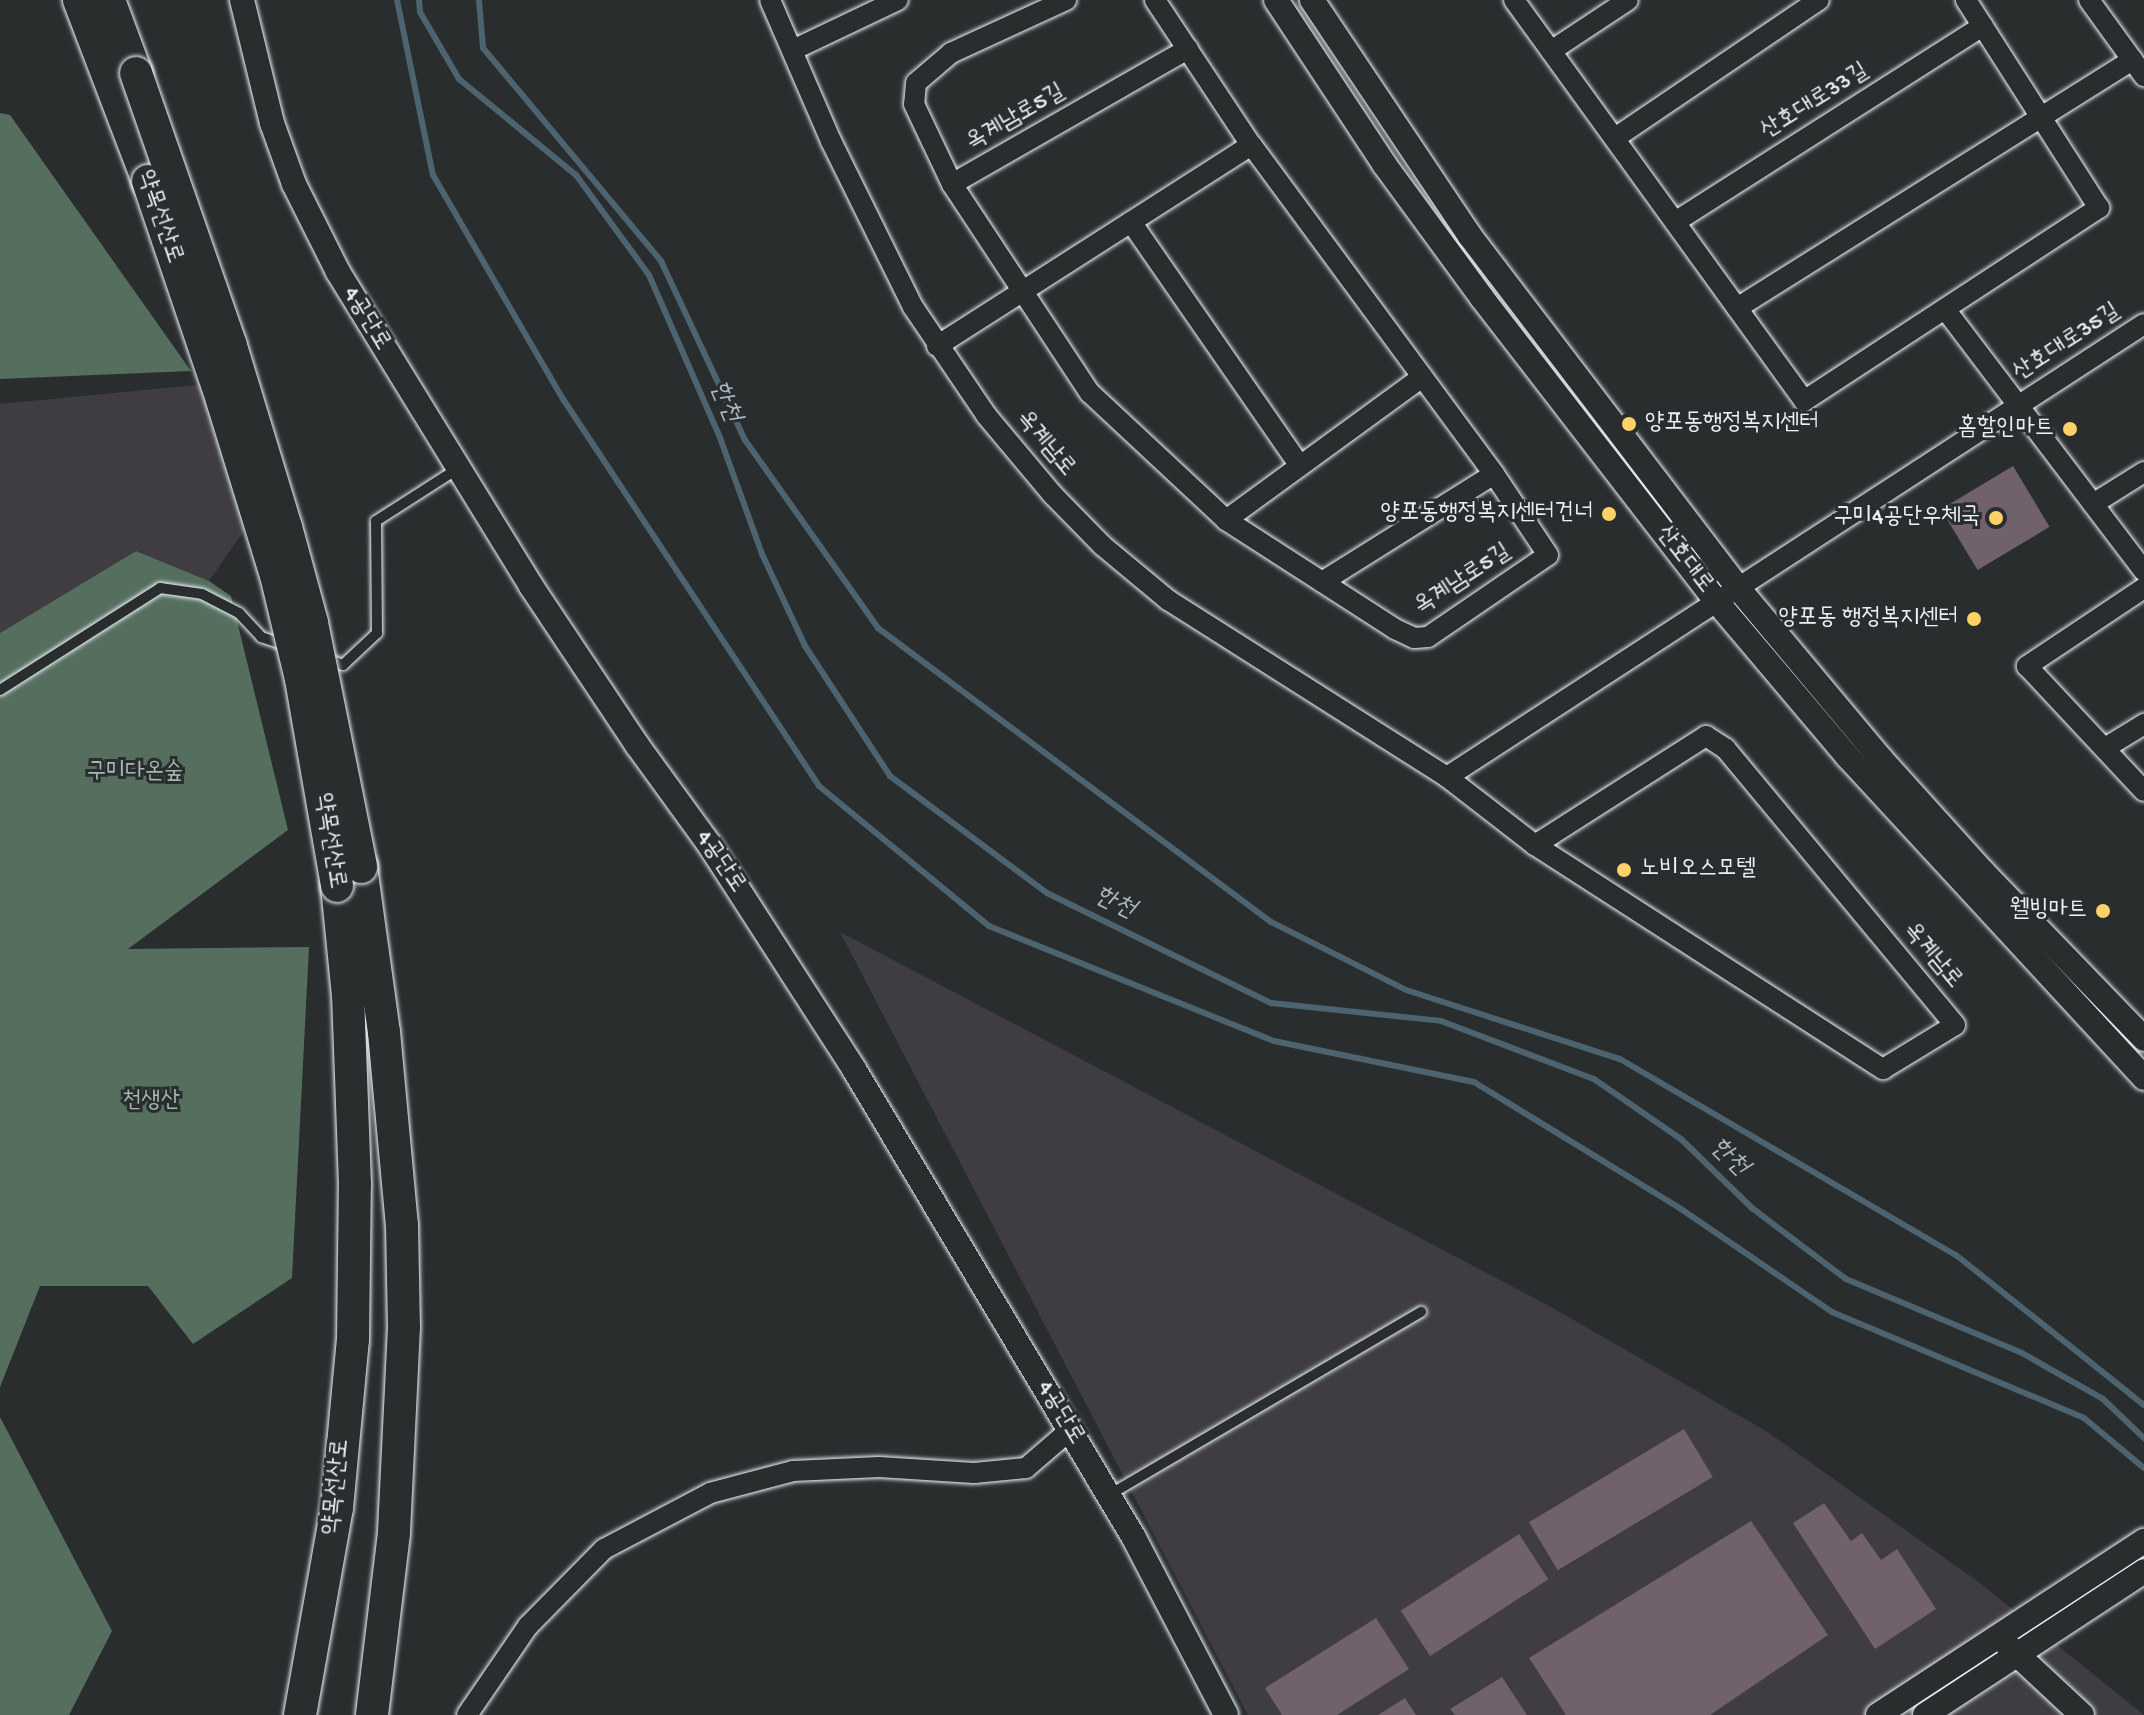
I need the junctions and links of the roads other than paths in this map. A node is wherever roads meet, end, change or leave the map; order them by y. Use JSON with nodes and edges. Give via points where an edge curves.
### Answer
{"nodes":[{"id":1,"x":79,"y":0,"type":"edge"},
{"id":2,"x":109,"y":0,"type":"edge"},
{"id":3,"x":242,"y":0,"type":"edge"},
{"id":4,"x":770,"y":0,"type":"edge"},
{"id":5,"x":898,"y":0,"type":"edge"},
{"id":6,"x":1066,"y":0,"type":"edge"},
{"id":7,"x":1155,"y":0,"type":"edge"},
{"id":8,"x":1276,"y":0,"type":"edge"},
{"id":9,"x":1312,"y":0,"type":"edge"},
{"id":10,"x":1514,"y":0,"type":"edge"},
{"id":11,"x":1628,"y":0,"type":"edge"},
{"id":12,"x":1819,"y":0,"type":"edge"},
{"id":13,"x":1966,"y":0,"type":"edge"},
{"id":14,"x":2089,"y":0,"type":"edge"},
{"id":15,"x":1983,"y":26,"type":"junction"},
{"id":16,"x":1188,"y":49,"type":"junction"},
{"id":17,"x":793,"y":50,"type":"junction"},
{"id":18,"x":1551,"y":51,"type":"junction"},
{"id":19,"x":2138,"y":68,"type":"edge"},
{"id":20,"x":2041,"y":118,"type":"junction"},
{"id":21,"x":1615,"y":138,"type":"junction"},
{"id":22,"x":1251,"y":145,"type":"junction"},
{"id":23,"x":952,"y":184,"type":"junction"},
{"id":24,"x":1131,"y":222,"type":"junction"},
{"id":25,"x":1675,"y":222,"type":"junction"},
{"id":26,"x":1023,"y":291,"type":"junction"},
{"id":27,"x":1737,"y":308,"type":"junction"},
{"id":28,"x":1945,"y":309,"type":"junction"},
{"id":29,"x":2144,"y":324,"type":"edge"},
{"id":30,"x":937,"y":346,"type":"junction"},
{"id":31,"x":1422,"y":377,"type":"junction"},
{"id":32,"x":2019,"y":406,"type":"junction"},
{"id":33,"x":1299,"y":465,"type":"junction"},
{"id":34,"x":457,"y":469,"type":"junction"},
{"id":35,"x":2144,"y":472,"type":"edge"},
{"id":36,"x":1494,"y":474,"type":"junction"},
{"id":37,"x":2093,"y":504,"type":"junction"},
{"id":38,"x":1226,"y":520,"type":"junction"},
{"id":39,"x":2144,"y":571,"type":"edge"},
{"id":40,"x":1322,"y":582,"type":"junction"},
{"id":41,"x":1738,"y":588,"type":"junction"},
{"id":42,"x":2144,"y":588,"type":"edge"},
{"id":43,"x":1717,"y":602,"type":"junction"},
{"id":44,"x":0,"y":690,"type":"edge"},
{"id":45,"x":2144,"y":724,"type":"edge"},
{"id":46,"x":2105,"y":748,"type":"junction"},
{"id":47,"x":1447,"y":777,"type":"junction"},
{"id":48,"x":2144,"y":791,"type":"edge"},
{"id":49,"x":1535,"y":845,"type":"junction"},
{"id":50,"x":349,"y":876,"type":"junction"},
{"id":51,"x":2144,"y":1039,"type":"edge"},
{"id":52,"x":2144,"y":1078,"type":"edge"},
{"id":53,"x":1421,"y":1312,"type":"dead end"},
{"id":54,"x":1070,"y":1430,"type":"junction"},
{"id":55,"x":1109,"y":1495,"type":"junction"},
{"id":56,"x":2144,"y":1541,"type":"edge"},
{"id":57,"x":2144,"y":1571,"type":"edge"},
{"id":58,"x":1999,"y":1637,"type":"junction"},
{"id":59,"x":2017,"y":1654,"type":"junction"},
{"id":60,"x":300,"y":1715,"type":"edge"},
{"id":61,"x":372,"y":1715,"type":"edge"},
{"id":62,"x":467,"y":1715,"type":"edge"},
{"id":63,"x":1226,"y":1715,"type":"edge"},
{"id":64,"x":1878,"y":1715,"type":"edge"},
{"id":65,"x":1925,"y":1715,"type":"edge"},
{"id":66,"x":2082,"y":1715,"type":"edge"}],
"edges":[{"from":1,"to":50,"type":"highway","name":"약목선산로","bridge":true,"via":[[148,181],[227,415],[276,575]]},
{"from":2,"to":50,"type":"highway","name":"약목선산로","bridge":true,"via":[[230,343],[286,527],[312,623]]},
{"from":3,"to":34,"type":"street","name":"4공단로","via":[[272,123],[300,197],[338,272]]},
{"from":4,"to":17,"type":"street","name":"옥계남로"},
{"from":5,"to":17,"type":"street"},
{"from":6,"to":23,"type":"street","name":"옥계남로5길","via":[[951,53],[916,83],[914,104]]},
{"from":7,"to":16,"type":"street","name":"옥계남로5길"},
{"from":8,"to":43,"type":"street","name":"산호대로","via":[[1437,237]]},
{"from":9,"to":41,"type":"street","name":"산호대로","via":[[1470,236]]},
{"from":10,"to":18,"type":"street"},
{"from":11,"to":18,"type":"street"},
{"from":12,"to":21,"type":"street"},
{"from":13,"to":15,"type":"street"},
{"from":14,"to":19,"type":"street"},
{"from":15,"to":20,"type":"street"},
{"from":15,"to":25,"type":"street","name":"산호대로33길"},
{"from":16,"to":22,"type":"street","name":"옥계남로5길"},
{"from":16,"to":23,"type":"street","name":"옥계남로5길"},
{"from":17,"to":30,"type":"street","name":"옥계남로","via":[[866,218]]},
{"from":18,"to":21,"type":"street"},
{"from":19,"to":20,"type":"street"},
{"from":20,"to":27,"type":"street"},
{"from":20,"to":28,"type":"street","via":[[2099,208]]},
{"from":21,"to":25,"type":"street"},
{"from":22,"to":24,"type":"street"},
{"from":22,"to":31,"type":"street","name":"옥계남로5길"},
{"from":23,"to":26,"type":"street","name":"옥계남로5길"},
{"from":24,"to":26,"type":"street"},
{"from":24,"to":33,"type":"street"},
{"from":25,"to":27,"type":"street"},
{"from":26,"to":30,"type":"street"},
{"from":26,"to":38,"type":"street","name":"옥계남로5길","via":[[1090,393]]},
{"from":27,"to":28,"type":"street","via":[[1804,401]]},
{"from":28,"to":32,"type":"street"},
{"from":29,"to":32,"type":"street","name":"산호대로35길"},
{"from":30,"to":47,"type":"street","name":"옥계남로","via":[[986,415],[1103,546],[1168,600]]},
{"from":31,"to":33,"type":"street"},
{"from":31,"to":36,"type":"street","name":"옥계남로5길"},
{"from":32,"to":37,"type":"street","name":"산호대로35길"},
{"from":32,"to":41,"type":"street","name":"산호대로35길"},
{"from":33,"to":38,"type":"street"},
{"from":34,"to":44,"type":"lane","via":[[376,521],[377,633],[343,665],[261,637],[239,613],[202,594],[160,588]]},
{"from":34,"to":54,"type":"street","name":"4공단로","via":[[854,1069]]},
{"from":35,"to":37,"type":"street"},
{"from":36,"to":40,"type":"street"},
{"from":36,"to":40,"type":"street","name":"옥계남로5길","via":[[1548,555],[1428,637],[1414,638],[1395,629]]},
{"from":37,"to":39,"type":"street","name":"산호대로35길"},
{"from":38,"to":40,"type":"street","name":"옥계남로5길"},
{"from":41,"to":43,"type":"street"},
{"from":41,"to":51,"type":"street","name":"산호대로","via":[[1972,861]]},
{"from":42,"to":46,"type":"street","via":[[2027,666]]},
{"from":43,"to":47,"type":"street"},
{"from":43,"to":52,"type":"street","name":"산호대로","via":[[1847,756]]},
{"from":45,"to":46,"type":"street"},
{"from":46,"to":48,"type":"street"},
{"from":47,"to":49,"type":"street","name":"옥계남로"},
{"from":49,"to":49,"type":"street","name":"옥계남로","via":[[1706,736],[1726,749],[1955,1025],[1883,1069]]},
{"from":50,"to":60,"type":"highway","name":"약목선산로","via":[[353,1340],[337,1508]]},
{"from":50,"to":61,"type":"highway","name":"약목선산로","via":[[384,1032],[402,1225],[404,1327],[394,1533]]},
{"from":53,"to":55,"type":"lane"},
{"from":54,"to":55,"type":"street","name":"4공단로"},
{"from":54,"to":62,"type":"street","via":[[1026,1468],[974,1473],[879,1467],[793,1471],[710,1493],[604,1549],[528,1626]]},
{"from":55,"to":63,"type":"street","name":"4공단로"},
{"from":56,"to":58,"type":"street"},
{"from":57,"to":59,"type":"street"},
{"from":58,"to":59,"type":"street"},
{"from":58,"to":64,"type":"street"},
{"from":59,"to":65,"type":"street"},
{"from":59,"to":66,"type":"street"}]}
